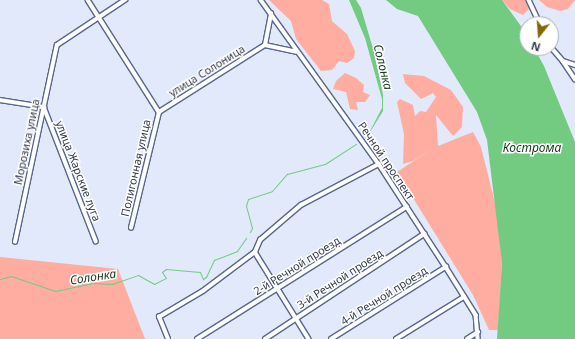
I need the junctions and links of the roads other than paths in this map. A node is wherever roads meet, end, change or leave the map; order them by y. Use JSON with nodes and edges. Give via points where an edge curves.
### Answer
{"nodes":[{"id":1,"x":88,"y":0,"type":"edge"},
{"id":2,"x":125,"y":0,"type":"edge"},
{"id":3,"x":261,"y":0,"type":"edge"},
{"id":4,"x":529,"y":0,"type":"edge"},
{"id":5,"x":271,"y":14,"type":"junction"},
{"id":6,"x":536,"y":16,"type":"edge"},
{"id":7,"x":99,"y":17,"type":"junction"},
{"id":8,"x":265,"y":45,"type":"junction"},
{"id":9,"x":297,"y":52,"type":"junction"},
{"id":10,"x":559,"y":56,"type":"edge"},
{"id":11,"x":563,"y":61,"type":"junction"},
{"id":12,"x":575,"y":65,"type":"edge"},
{"id":13,"x":575,"y":79,"type":"edge"},
{"id":14,"x":0,"y":100,"type":"edge"},
{"id":15,"x":44,"y":107,"type":"junction"},
{"id":16,"x":159,"y":112,"type":"junction"},
{"id":17,"x":379,"y":164,"type":"junction"},
{"id":18,"x":406,"y":207,"type":"junction"},
{"id":19,"x":131,"y":228,"type":"dead end"},
{"id":20,"x":424,"y":234,"type":"junction"},
{"id":21,"x":96,"y":241,"type":"dead end"},
{"id":22,"x":14,"y":242,"type":"dead end"},
{"id":23,"x":255,"y":252,"type":"junction"},
{"id":24,"x":446,"y":267,"type":"junction"},
{"id":25,"x":278,"y":290,"type":"junction"},
{"id":26,"x":464,"y":297,"type":"junction"},
{"id":27,"x":296,"y":319,"type":"junction"},
{"id":28,"x":478,"y":332,"type":"junction"},
{"id":29,"x":168,"y":339,"type":"edge"},
{"id":30,"x":197,"y":339,"type":"edge"},
{"id":31,"x":266,"y":339,"type":"edge"},
{"id":32,"x":308,"y":339,"type":"edge"},
{"id":33,"x":331,"y":339,"type":"edge"},
{"id":34,"x":396,"y":339,"type":"edge"},
{"id":35,"x":467,"y":339,"type":"edge"},
{"id":36,"x":478,"y":339,"type":"edge"}],
"edges":[{"from":1,"to":7,"type":"street"},
{"from":2,"to":7,"type":"street"},
{"from":3,"to":5,"type":"street","name":"Речной проспект"},
{"from":4,"to":6,"type":"street"},
{"from":5,"to":8,"type":"street"},
{"from":5,"to":9,"type":"street","name":"Речной проспект"},
{"from":7,"to":15,"type":"street","name":"Морозиха улица","via":[[57,45]]},
{"from":7,"to":16,"type":"street"},
{"from":8,"to":9,"type":"street"},
{"from":8,"to":16,"type":"street","name":"улица Солоница"},
{"from":9,"to":17,"type":"street","name":"Речной проспект"},
{"from":10,"to":11,"type":"street"},
{"from":11,"to":12,"type":"street"},
{"from":11,"to":13,"type":"street"},
{"from":14,"to":15,"type":"street"},
{"from":15,"to":21,"type":"street","name":"улица Жарские луга"},
{"from":15,"to":22,"type":"street","name":"Морозиха улица"},
{"from":16,"to":19,"type":"street","name":"Полигонная улица"},
{"from":17,"to":18,"type":"street","name":"Речной проспект"},
{"from":17,"to":23,"type":"street","via":[[301,205],[260,240]]},
{"from":18,"to":20,"type":"street","name":"Речной проспект"},
{"from":18,"to":25,"type":"street","name":"2-й Речной проезд"},
{"from":20,"to":24,"type":"street","name":"Речной проспект"},
{"from":20,"to":27,"type":"street","name":"3-й Речной проезд"},
{"from":23,"to":25,"type":"street"},
{"from":23,"to":29,"type":"street","via":[[203,291],[159,318]]},
{"from":24,"to":26,"type":"street","name":"Речной проспект"},
{"from":24,"to":33,"type":"street","name":"4-й Речной проезд"},
{"from":25,"to":27,"type":"street"},
{"from":25,"to":30,"type":"street","name":"2-й Речной проезд"},
{"from":26,"to":28,"type":"street","name":"Речной проспект","via":[[476,315]]},
{"from":26,"to":34,"type":"street"},
{"from":27,"to":31,"type":"street","name":"3-й Речной проезд"},
{"from":27,"to":32,"type":"street"},
{"from":28,"to":35,"type":"street"},
{"from":28,"to":36,"type":"street","name":"Речной проспект"}]}
